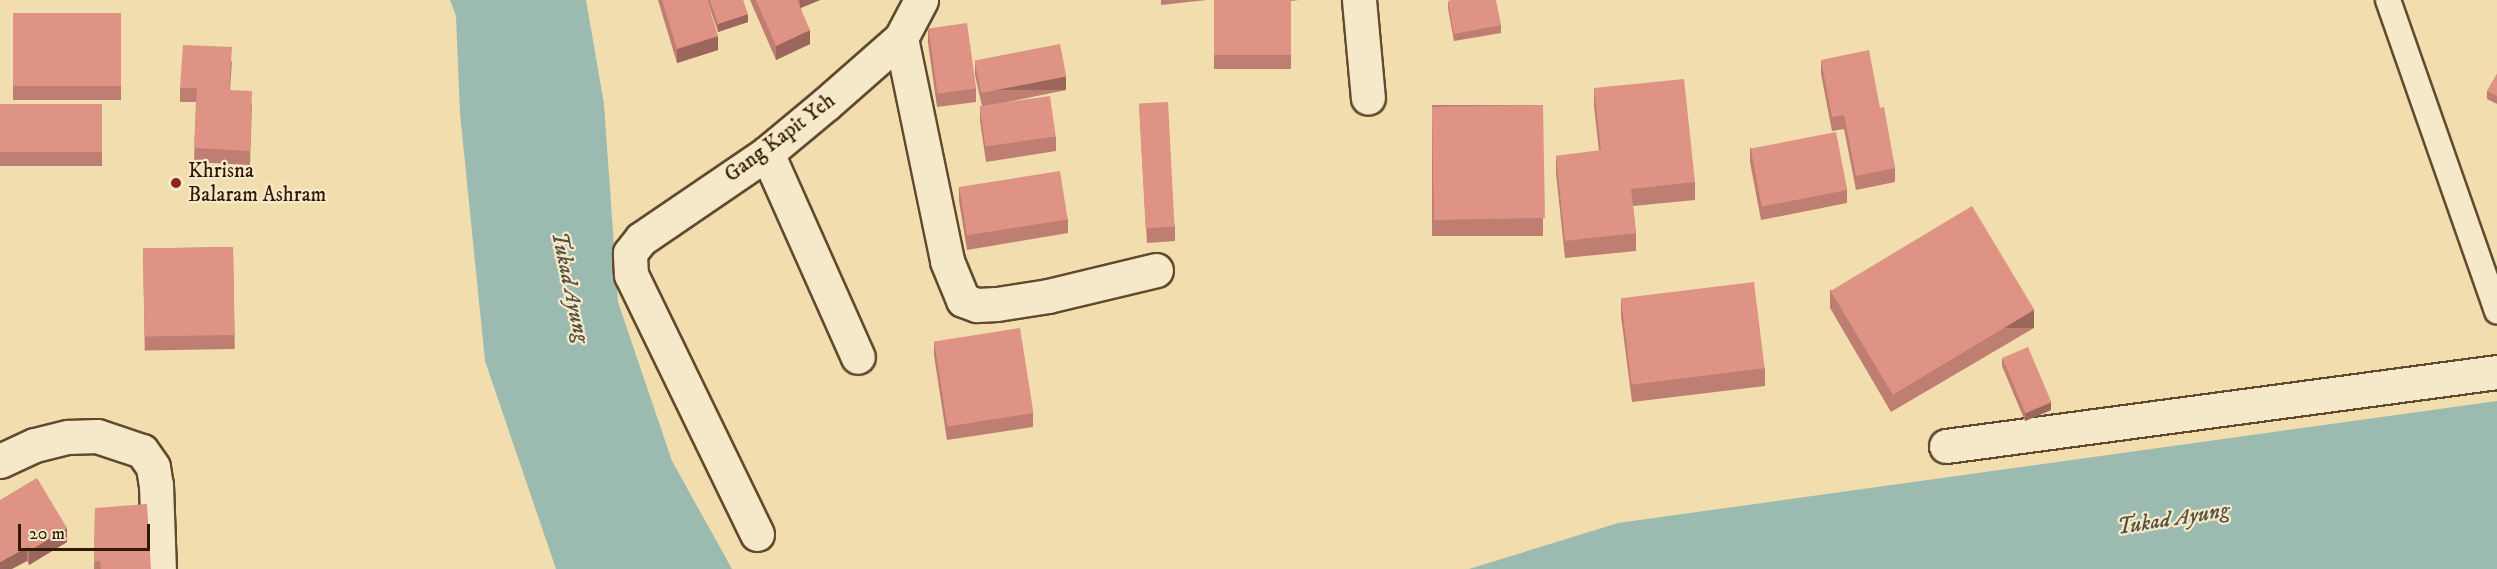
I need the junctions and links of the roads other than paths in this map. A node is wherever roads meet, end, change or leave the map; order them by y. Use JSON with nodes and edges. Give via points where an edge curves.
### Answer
{"nodes":[{"id":1,"x":921,"y":0,"type":"edge"},
{"id":2,"x":1359,"y":0,"type":"edge"},
{"id":3,"x":2388,"y":0,"type":"edge"},
{"id":4,"x":902,"y":38,"type":"junction"},
{"id":5,"x":1368,"y":98,"type":"dead end"},
{"id":6,"x":767,"y":153,"type":"junction"},
{"id":7,"x":1156,"y":270,"type":"dead end"},
{"id":8,"x":2497,"y":311,"type":"edge"},
{"id":9,"x":858,"y":357,"type":"dead end"},
{"id":10,"x":2497,"y":372,"type":"edge"},
{"id":11,"x":1946,"y":446,"type":"dead end"},
{"id":12,"x":0,"y":461,"type":"edge"},
{"id":13,"x":757,"y":534,"type":"dead end"},
{"id":14,"x":159,"y":569,"type":"edge"}],
"edges":[{"from":1,"to":4,"type":"street","name":"Gang Kapit Yeh"},
{"from":2,"to":5,"type":"street"},
{"from":3,"to":8,"type":"lane"},
{"from":4,"to":6,"type":"street","name":"Gang Kapit Yeh"},
{"from":4,"to":7,"type":"street","via":[[948,261],[963,300],[977,305],[1018,301]]},
{"from":6,"to":9,"type":"street"},
{"from":6,"to":13,"type":"street","name":"Gang Kapit Yeh","via":[[641,239],[630,253],[628,264]]},
{"from":10,"to":11,"type":"street"},
{"from":12,"to":14,"type":"street","via":[[34,445],[68,437],[97,436],[142,451],[153,467],[156,485]]}]}
